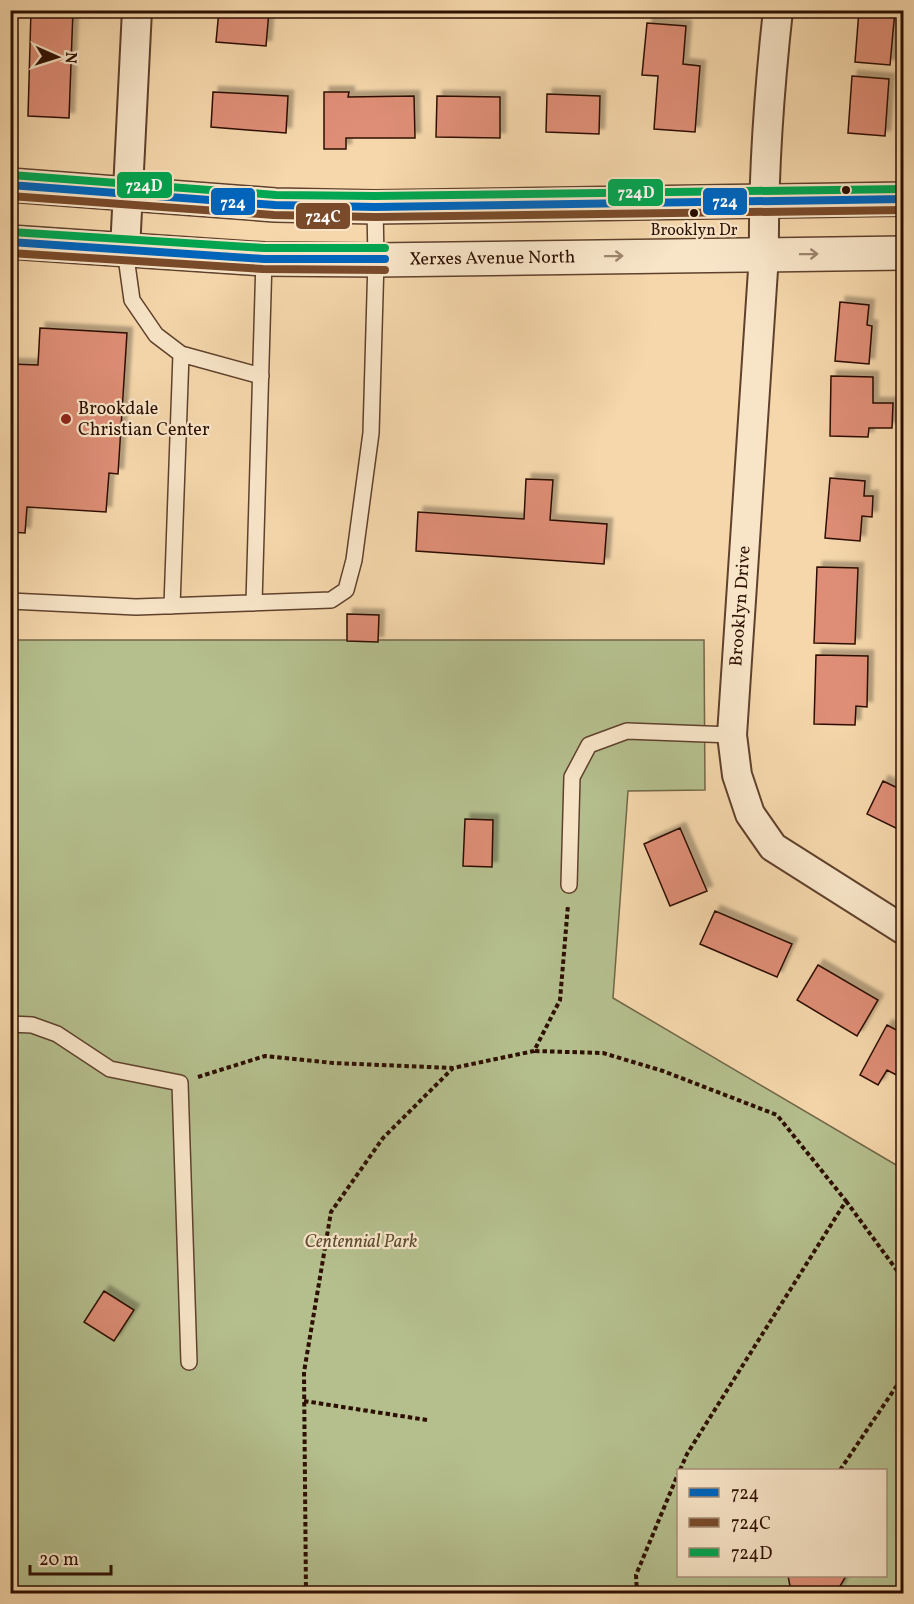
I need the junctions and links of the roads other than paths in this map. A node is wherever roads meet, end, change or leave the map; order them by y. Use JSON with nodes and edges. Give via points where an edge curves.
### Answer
{"nodes":[{"id":1,"x":136,"y":10,"type":"edge"},
{"id":2,"x":778,"y":10,"type":"edge"},
{"id":3,"x":10,"y":185,"type":"edge"},
{"id":4,"x":129,"y":193,"type":"junction"},
{"id":5,"x":903,"y":199,"type":"edge"},
{"id":6,"x":764,"y":201,"type":"junction"},
{"id":7,"x":375,"y":207,"type":"junction"},
{"id":8,"x":10,"y":242,"type":"edge"},
{"id":9,"x":125,"y":250,"type":"junction"},
{"id":10,"x":903,"y":253,"type":"edge"},
{"id":11,"x":764,"y":255,"type":"junction"},
{"id":12,"x":264,"y":258,"type":"junction"},
{"id":13,"x":376,"y":260,"type":"junction"},
{"id":14,"x":181,"y":354,"type":"junction"},
{"id":15,"x":261,"y":376,"type":"junction"},
{"id":16,"x":10,"y":601,"type":"edge"},
{"id":17,"x":254,"y":603,"type":"junction"},
{"id":18,"x":172,"y":606,"type":"junction"},
{"id":19,"x":732,"y":735,"type":"junction"},
{"id":20,"x":569,"y":885,"type":"road end"},
{"id":21,"x":903,"y":930,"type":"edge"},
{"id":22,"x":10,"y":1023,"type":"edge"},
{"id":23,"x":189,"y":1362,"type":"dead end"}],
"edges":[{"from":1,"to":4,"type":"street"},
{"from":2,"to":6,"type":"street","name":"Brooklyn Drive","via":[[769,90]]},
{"from":3,"to":4,"type":"street"},
{"from":4,"to":7,"type":"street"},
{"from":4,"to":9,"type":"street"},
{"from":5,"to":6,"type":"street"},
{"from":6,"to":7,"type":"street"},
{"from":6,"to":11,"type":"street","name":"Brooklyn Drive"},
{"from":7,"to":13,"type":"lane"},
{"from":8,"to":9,"type":"street","name":"Xerxes Avenue North"},
{"from":9,"to":12,"type":"street","name":"Xerxes Avenue North"},
{"from":9,"to":14,"type":"lane","via":[[132,300],[156,335]]},
{"from":11,"to":10,"type":"street","name":"Xerxes Avenue North","one_way":true},
{"from":13,"to":11,"type":"street","name":"Xerxes Avenue North","one_way":true},
{"from":11,"to":19,"type":"street","name":"Brooklyn Drive"},
{"from":12,"to":13,"type":"street","name":"Xerxes Avenue North"},
{"from":12,"to":15,"type":"lane"},
{"from":13,"to":17,"type":"lane","via":[[371,433],[354,560],[346,590],[331,600]]},
{"from":14,"to":15,"type":"lane"},
{"from":14,"to":18,"type":"lane"},
{"from":15,"to":17,"type":"lane"},
{"from":16,"to":18,"type":"lane"},
{"from":17,"to":18,"type":"lane"},
{"from":19,"to":20,"type":"lane","via":[[627,731],[589,745],[572,777]]},
{"from":19,"to":21,"type":"street","name":"Brooklyn Drive","via":[[737,775],[750,814],[773,847]]},
{"from":22,"to":23,"type":"lane","via":[[32,1025],[57,1034],[110,1069],[180,1083]]}]}
